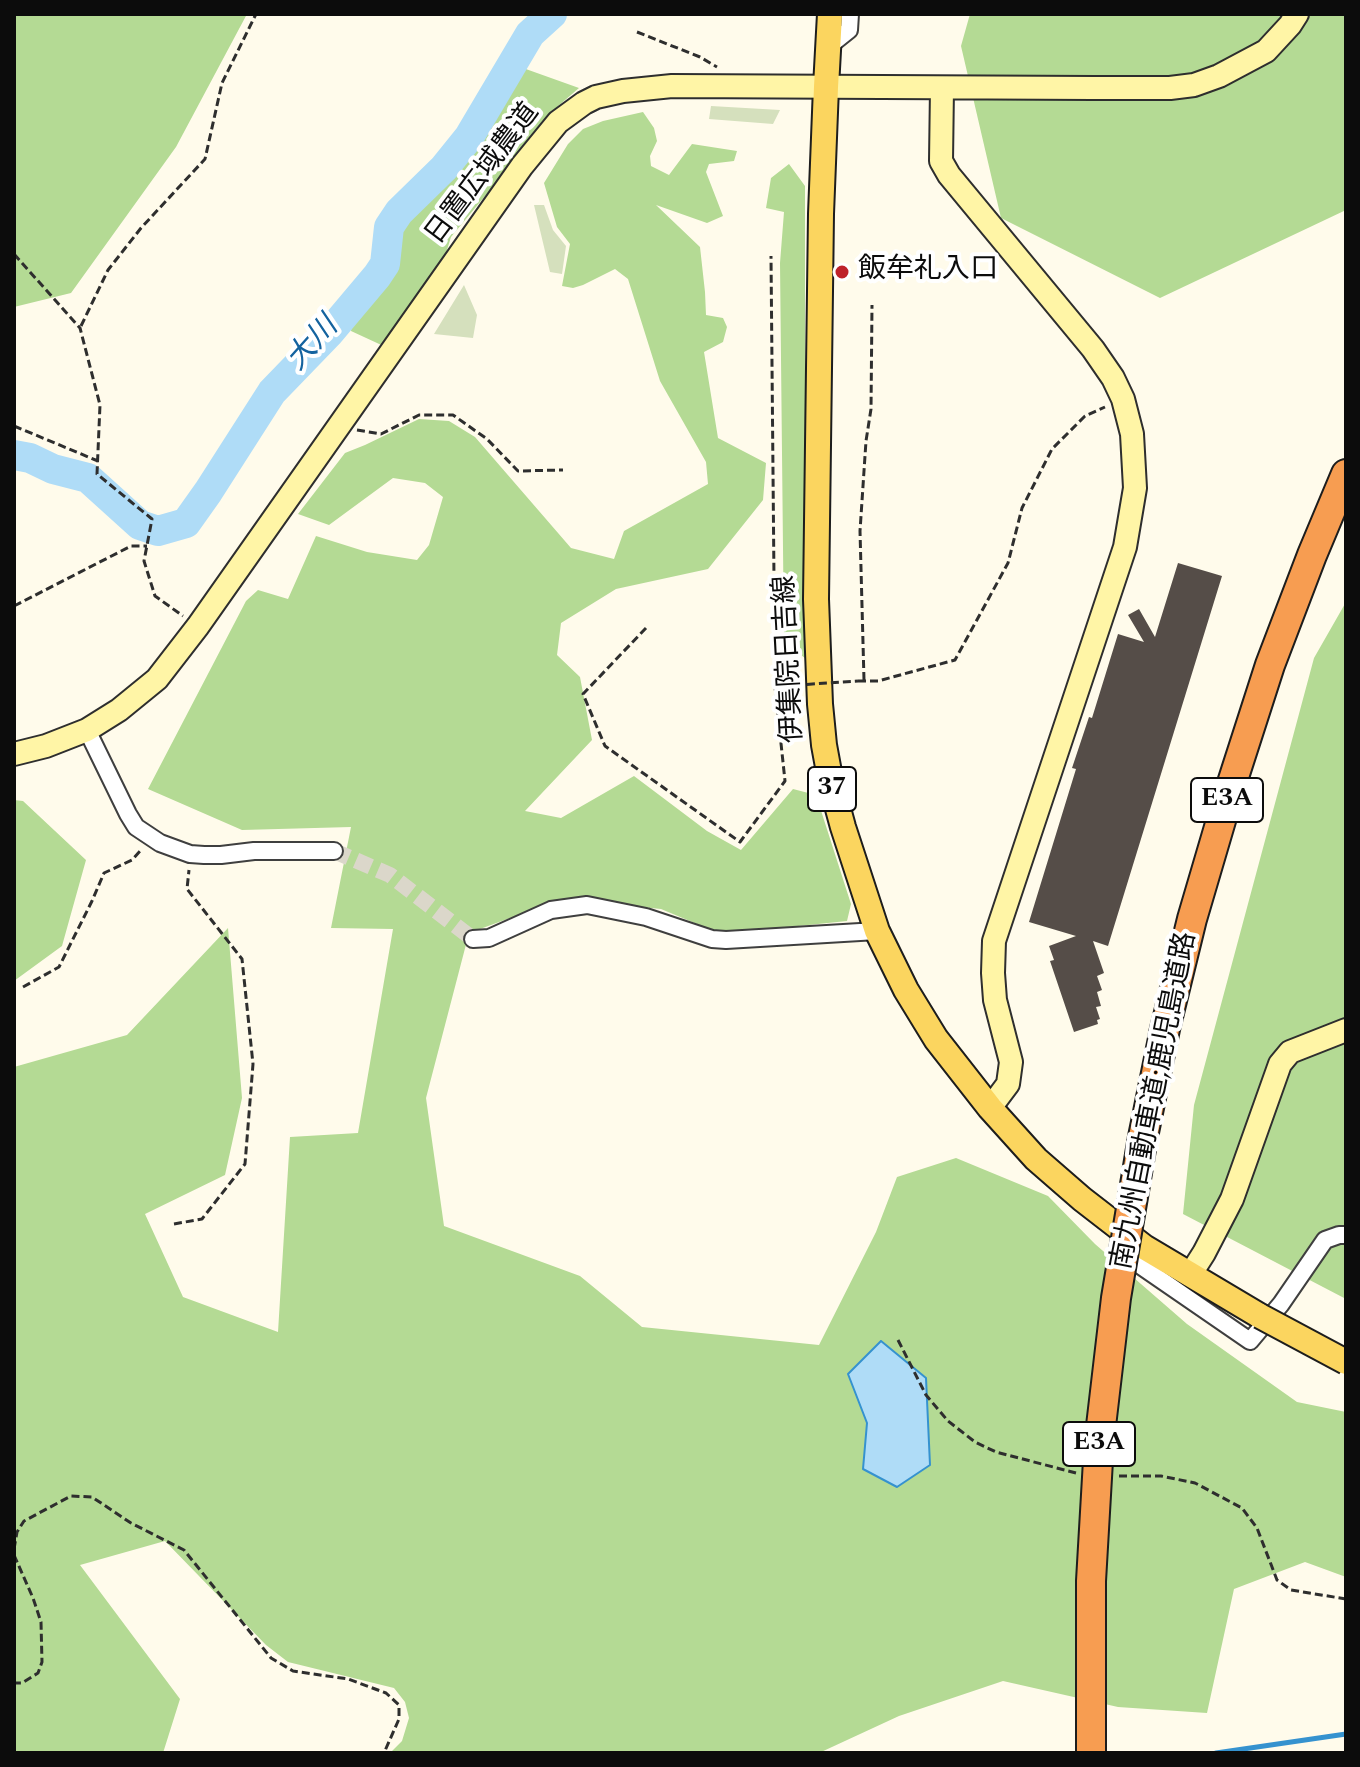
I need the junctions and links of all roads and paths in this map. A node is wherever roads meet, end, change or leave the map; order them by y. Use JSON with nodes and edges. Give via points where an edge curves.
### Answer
{"nodes":[{"id":1,"x":256,"y":14,"type":"edge"},
{"id":2,"x":830,"y":14,"type":"edge"},
{"id":3,"x":850,"y":14,"type":"edge"},
{"id":4,"x":1297,"y":14,"type":"edge"},
{"id":5,"x":637,"y":32,"type":"dead end"},
{"id":6,"x":829,"y":46,"type":"junction"},
{"id":7,"x":751,"y":87,"type":"junction"},
{"id":8,"x":826,"y":87,"type":"junction"},
{"id":9,"x":942,"y":88,"type":"junction"},
{"id":10,"x":14,"y":254,"type":"edge"},
{"id":11,"x":771,"y":256,"type":"dead end"},
{"id":12,"x":872,"y":305,"type":"dead end"},
{"id":13,"x":80,"y":328,"type":"junction"},
{"id":14,"x":1123,"y":399,"type":"junction"},
{"id":15,"x":14,"y":426,"type":"edge"},
{"id":16,"x":340,"y":427,"type":"junction"},
{"id":17,"x":98,"y":461,"type":"junction"},
{"id":18,"x":563,"y":470,"type":"dead end"},
{"id":19,"x":1346,"y":474,"type":"edge"},
{"id":20,"x":147,"y":546,"type":"junction"},
{"id":21,"x":14,"y":606,"type":"edge"},
{"id":22,"x":198,"y":626,"type":"junction"},
{"id":23,"x":646,"y":628,"type":"dead end"},
{"id":24,"x":864,"y":680,"type":"junction"},
{"id":25,"x":775,"y":687,"type":"junction"},
{"id":26,"x":87,"y":730,"type":"junction"},
{"id":27,"x":14,"y":754,"type":"edge"},
{"id":28,"x":151,"y":839,"type":"junction"},
{"id":29,"x":334,"y":851,"type":"tunnel mouth"},
{"id":30,"x":190,"y":854,"type":"junction"},
{"id":31,"x":877,"y":931,"type":"junction"},
{"id":32,"x":473,"y":939,"type":"dead end"},
{"id":33,"x":23,"y":987,"type":"dead end"},
{"id":34,"x":1346,"y":1030,"type":"edge"},
{"id":35,"x":990,"y":1108,"type":"junction"},
{"id":36,"x":174,"y":1224,"type":"dead end"},
{"id":37,"x":1346,"y":1235,"type":"edge"},
{"id":38,"x":1144,"y":1247,"type":"junction"},
{"id":39,"x":1190,"y":1275,"type":"junction"},
{"id":40,"x":1346,"y":1362,"type":"edge"},
{"id":41,"x":14,"y":1552,"type":"edge"},
{"id":42,"x":14,"y":1683,"type":"edge"},
{"id":43,"x":384,"y":1753,"type":"edge"},
{"id":44,"x":1091,"y":1753,"type":"edge"}],
"edges":[{"from":1,"to":13,"type":"path","via":[[222,83],[205,159],[108,270]]},
{"from":2,"to":6,"type":"main road","name":"伊集院日吉線","number":"37"},
{"from":3,"to":6,"type":"street","via":[[849,30]]},
{"from":4,"to":9,"type":"street","name":"日置広域農道","via":[[1266,51],[1194,85]]},
{"from":5,"to":7,"type":"path","via":[[700,57]]},
{"from":6,"to":8,"type":"main road","name":"伊集院日吉線","number":"37"},
{"from":7,"to":8,"type":"street","name":"日置広域農道"},
{"from":7,"to":16,"type":"street","name":"日置広域農道","via":[[623,91],[596,97],[558,122]]},
{"from":8,"to":9,"type":"street","name":"日置広域農道"},
{"from":8,"to":31,"type":"main road","name":"伊集院日吉線","number":"37","via":[[816,599],[820,704],[831,783]]},
{"from":9,"to":14,"type":"street","via":[[941,161],[949,175],[1093,349]]},
{"from":10,"to":13,"type":"path"},
{"from":11,"to":25,"type":"path"},
{"from":12,"to":24,"type":"path","via":[[871,409],[860,531]]},
{"from":13,"to":17,"type":"path","via":[[100,405]]},
{"from":14,"to":24,"type":"path","via":[[1085,416],[1052,449],[1022,508],[1008,563],[955,660]]},
{"from":14,"to":35,"type":"street","via":[[1132,434],[1135,488],[1125,547],[994,941],[995,1000],[1011,1062],[1008,1084]]},
{"from":15,"to":17,"type":"path"},
{"from":16,"to":18,"type":"path","via":[[381,434],[419,415],[453,415],[487,439],[518,471]]},
{"from":16,"to":22,"type":"street","name":"日置広域農道"},
{"from":17,"to":20,"type":"path","via":[[97,474],[152,519]]},
{"from":19,"to":44,"type":"highway","name":"南九州自動車道;鹿児島道路","number":"E3A","bridge":true,"via":[[1270,665],[1232,783],[1192,919],[1143,1137],[1099,1443],[1091,1581]]},
{"from":20,"to":21,"type":"path","via":[[131,546]]},
{"from":20,"to":22,"type":"path","via":[[144,561],[155,596]]},
{"from":22,"to":26,"type":"street","name":"日置広域農道","via":[[157,679]]},
{"from":23,"to":25,"type":"path","via":[[583,694],[605,746],[740,842],[785,781]]},
{"from":24,"to":25,"type":"path","bridge":true},
{"from":26,"to":27,"type":"street","name":"日置広域農道"},
{"from":26,"to":28,"type":"street","via":[[128,814]]},
{"from":28,"to":30,"type":"street"},
{"from":28,"to":33,"type":"path","via":[[132,860],[104,873],[59,967]]},
{"from":29,"to":30,"type":"street"},
{"from":30,"to":36,"type":"path","via":[[187,889],[242,959],[253,1064],[245,1164],[202,1219]]},
{"from":31,"to":32,"type":"street","via":[[712,939],[587,905],[551,910],[489,938]]},
{"from":31,"to":35,"type":"main road","name":"伊集院日吉線","number":"37","via":[[936,1039]]},
{"from":34,"to":39,"type":"street","via":[[1290,1052],[1280,1064],[1232,1199]]},
{"from":35,"to":38,"type":"main road","name":"伊集院日吉線","number":"37","via":[[1036,1159]]},
{"from":37,"to":38,"type":"street","via":[[1325,1240],[1250,1341],[1141,1266]]},
{"from":38,"to":39,"type":"main road","name":"伊集院日吉線","number":"37"},
{"from":39,"to":40,"type":"main road","name":"伊集院日吉線","number":"37","bridge":true},
{"from":41,"to":42,"type":"path","via":[[41,1622],[42,1662],[38,1673]]},
{"from":41,"to":43,"type":"path","via":[[24,1521],[71,1496],[92,1497],[184,1550],[271,1658],[293,1671],[348,1679],[386,1693],[399,1705],[399,1719]]}]}
